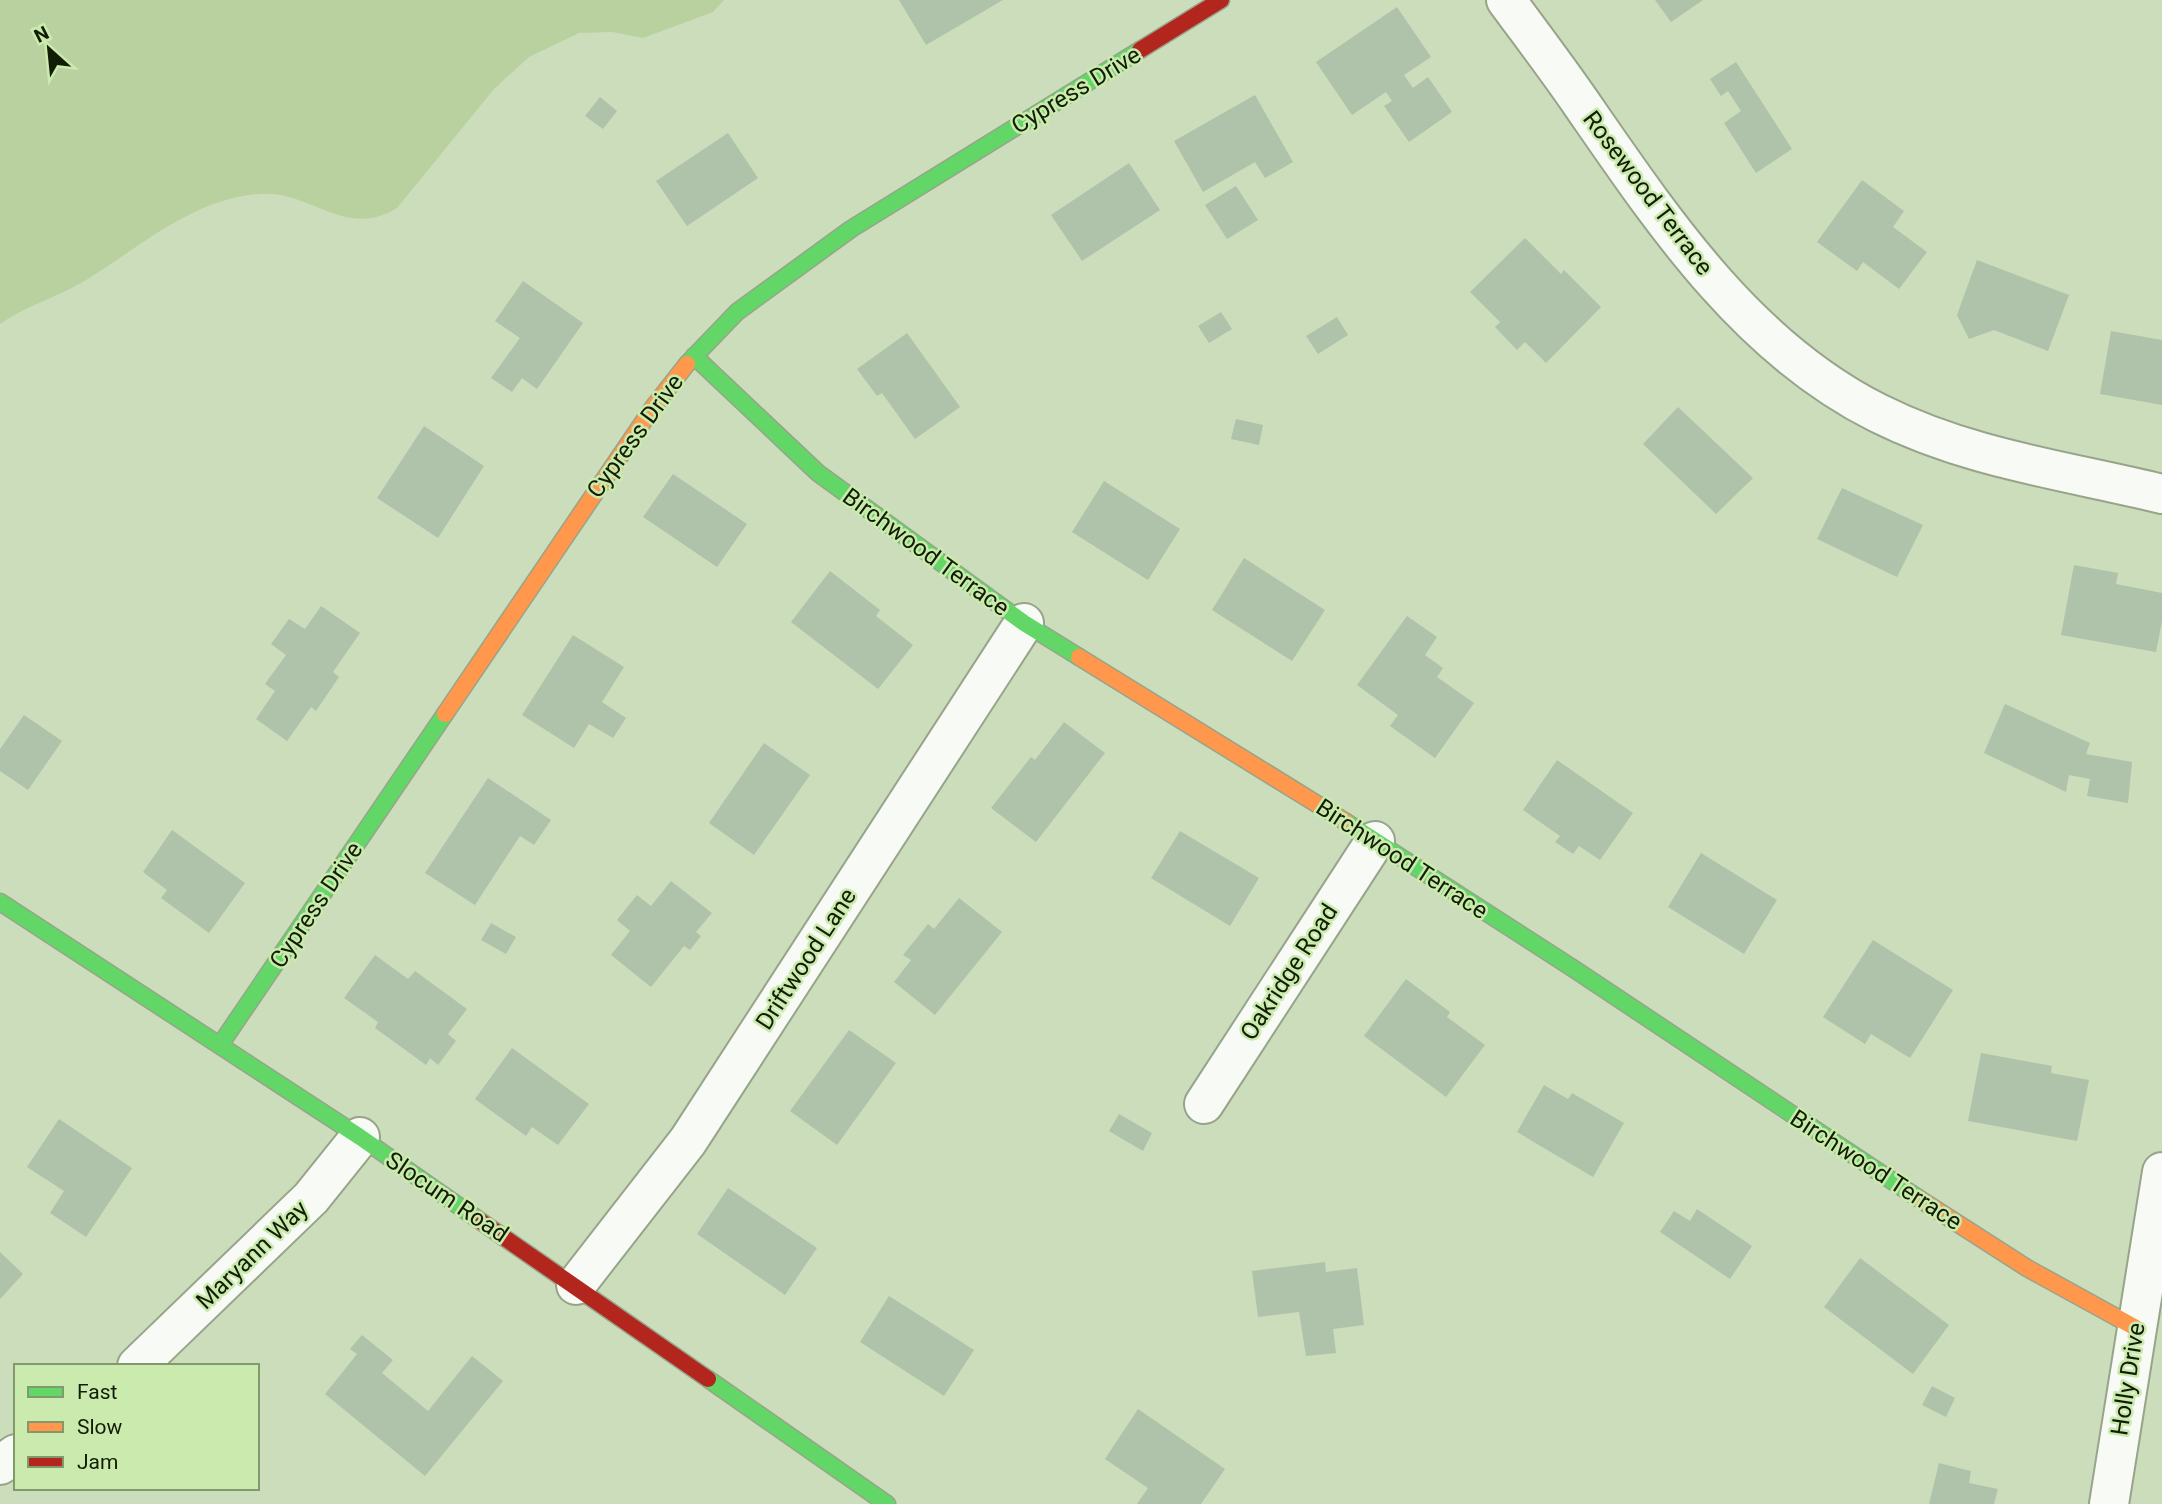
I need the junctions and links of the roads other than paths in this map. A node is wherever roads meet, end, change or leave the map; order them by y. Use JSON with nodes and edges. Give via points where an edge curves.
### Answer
{"nodes":[{"id":1,"x":1221,"y":0,"type":"edge"},
{"id":2,"x":1506,"y":0,"type":"edge"},
{"id":3,"x":694,"y":356,"type":"junction"},
{"id":4,"x":2162,"y":494,"type":"edge"},
{"id":5,"x":1024,"y":624,"type":"junction"},
{"id":6,"x":1375,"y":841,"type":"junction"},
{"id":7,"x":0,"y":902,"type":"edge"},
{"id":8,"x":220,"y":1045,"type":"junction"},
{"id":9,"x":1204,"y":1104,"type":"dead end"},
{"id":10,"x":360,"y":1137,"type":"junction"},
{"id":11,"x":2162,"y":1172,"type":"edge"},
{"id":12,"x":576,"y":1285,"type":"junction"},
{"id":13,"x":2136,"y":1328,"type":"junction"},
{"id":14,"x":139,"y":1364,"type":"edge"},
{"id":15,"x":887,"y":1504,"type":"edge"},
{"id":16,"x":2109,"y":1504,"type":"edge"}],
"edges":[{"from":1,"to":3,"type":"street","name":"Cypress Drive","via":[[851,229],[737,312]]},
{"from":2,"to":4,"type":"street","name":"Rosewood Terrace","via":[[1698,264],[1748,316],[1817,375],[1878,413],[1978,452],[2040,470]]},
{"from":3,"to":5,"type":"street","name":"Birchwood Terrace","via":[[818,473]]},
{"from":3,"to":8,"type":"street","name":"Cypress Drive","via":[[654,406]]},
{"from":5,"to":6,"type":"street","name":"Birchwood Terrace"},
{"from":5,"to":12,"type":"street","name":"Driftwood Lane","via":[[688,1141]]},
{"from":6,"to":9,"type":"street","name":"Oakridge Road"},
{"from":6,"to":13,"type":"street","name":"Birchwood Terrace","via":[[2027,1268]]},
{"from":7,"to":8,"type":"street","name":"Slocum Road"},
{"from":8,"to":10,"type":"street","name":"Slocum Road"},
{"from":10,"to":12,"type":"street","name":"Slocum Road"},
{"from":10,"to":14,"type":"street","name":"Maryann Way","via":[[311,1198]]},
{"from":11,"to":13,"type":"street","name":"Holly Drive"},
{"from":12,"to":15,"type":"street","name":"Slocum Road"},
{"from":13,"to":16,"type":"street","name":"Holly Drive"}]}
